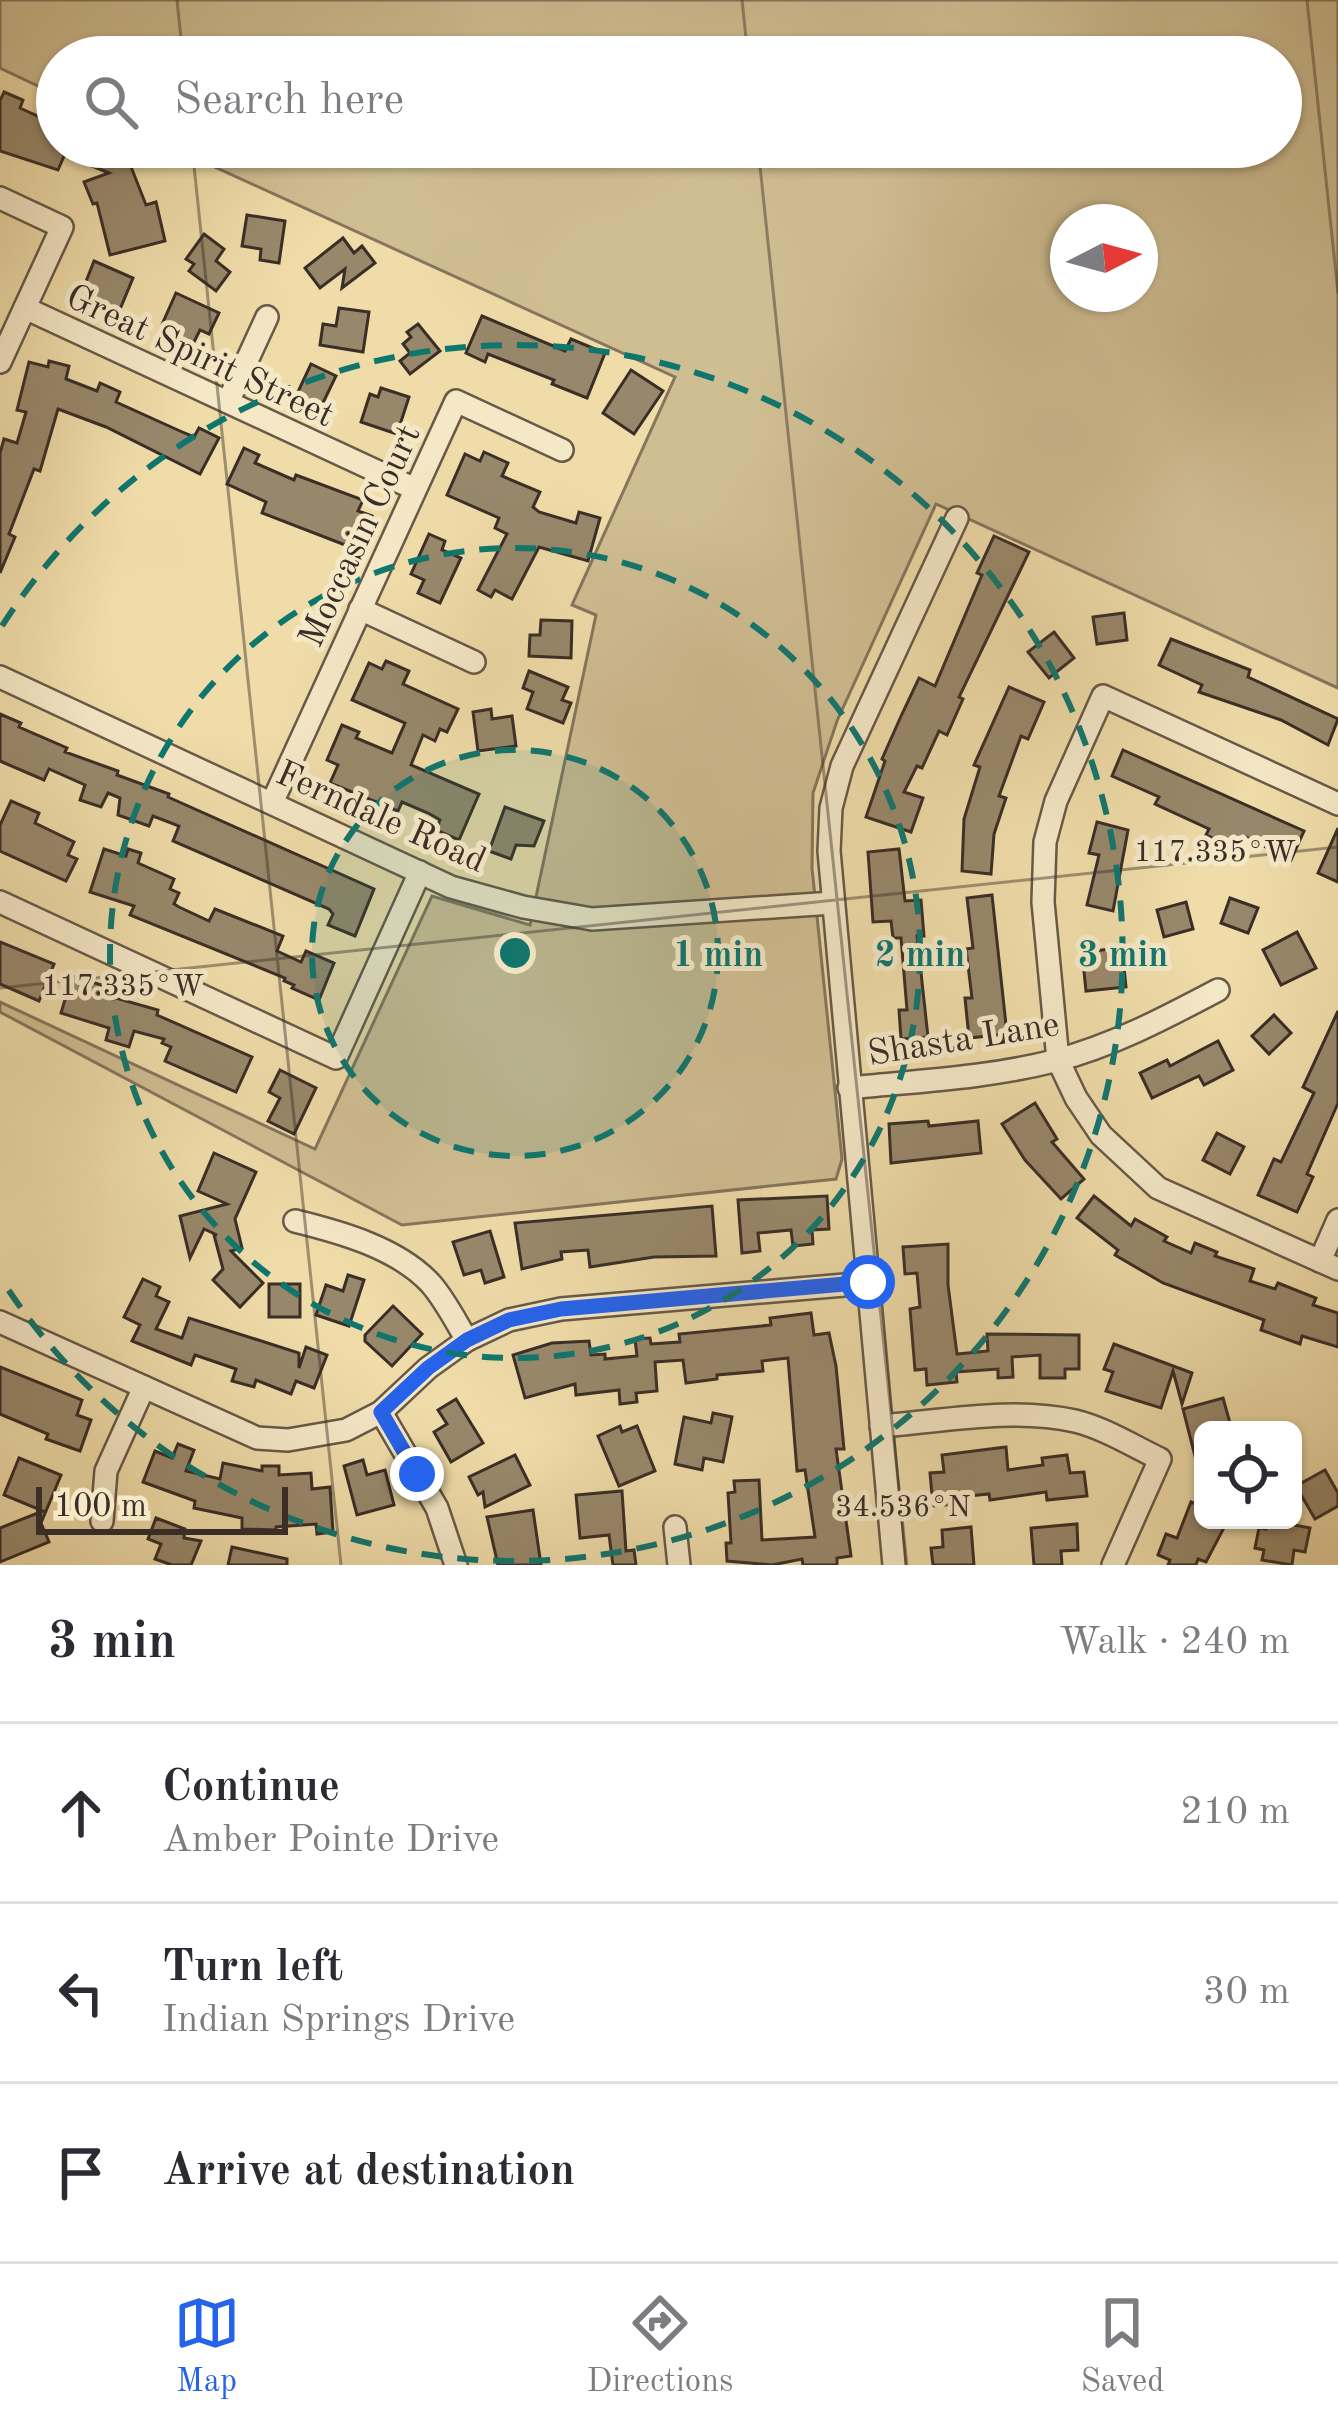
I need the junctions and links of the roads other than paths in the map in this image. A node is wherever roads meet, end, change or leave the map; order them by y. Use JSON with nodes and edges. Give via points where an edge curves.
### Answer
{"nodes":[{"id":1,"x":0,"y":198,"type":"edge"},
{"id":2,"x":25,"y":308,"type":"junction"},
{"id":3,"x":267,"y":317,"type":"dead end"},
{"id":4,"x":0,"y":362,"type":"edge"},
{"id":5,"x":228,"y":402,"type":"junction"},
{"id":6,"x":562,"y":450,"type":"dead end"},
{"id":7,"x":416,"y":489,"type":"junction"},
{"id":8,"x":957,"y":518,"type":"dead end"},
{"id":9,"x":360,"y":610,"type":"junction"},
{"id":10,"x":474,"y":662,"type":"dead end"},
{"id":11,"x":0,"y":677,"type":"edge"},
{"id":12,"x":272,"y":803,"type":"junction"},
{"id":13,"x":1338,"y":804,"type":"edge"},
{"id":14,"x":420,"y":872,"type":"junction"},
{"id":15,"x":0,"y":902,"type":"edge"},
{"id":16,"x":833,"y":904,"type":"junction"},
{"id":17,"x":1218,"y":990,"type":"dead end"},
{"id":18,"x":1058,"y":1060,"type":"junction"},
{"id":19,"x":849,"y":1088,"type":"junction"},
{"id":20,"x":1338,"y":1220,"type":"edge"},
{"id":21,"x":295,"y":1221,"type":"dead end"},
{"id":22,"x":1329,"y":1265,"type":"edge"},
{"id":23,"x":868,"y":1282,"type":"junction"},
{"id":24,"x":0,"y":1322,"type":"edge"},
{"id":25,"x":467,"y":1340,"type":"junction"},
{"id":26,"x":145,"y":1388,"type":"junction"},
{"id":27,"x":381,"y":1412,"type":"junction"},
{"id":28,"x":881,"y":1426,"type":"junction"},
{"id":29,"x":102,"y":1521,"type":"dead end"},
{"id":30,"x":675,"y":1527,"type":"dead end"},
{"id":31,"x":456,"y":1565,"type":"edge"},
{"id":32,"x":679,"y":1565,"type":"edge"},
{"id":33,"x":894,"y":1565,"type":"edge"},
{"id":34,"x":1113,"y":1565,"type":"edge"}],
"edges":[{"from":1,"to":2,"type":"street","via":[[62,227]]},
{"from":2,"to":4,"type":"street"},
{"from":2,"to":5,"type":"street","name":"Great Spirit Street"},
{"from":3,"to":5,"type":"street"},
{"from":5,"to":7,"type":"street","name":"Great Spirit Street"},
{"from":6,"to":7,"type":"street","name":"Moccasin Court","via":[[456,401]]},
{"from":7,"to":9,"type":"street","name":"Moccasin Court"},
{"from":8,"to":16,"type":"street","via":[[842,766],[830,830]]},
{"from":9,"to":10,"type":"street"},
{"from":9,"to":12,"type":"street","name":"Moccasin Court"},
{"from":11,"to":12,"type":"street","name":"Ferndale Road"},
{"from":12,"to":14,"type":"street","name":"Ferndale Road"},
{"from":13,"to":18,"type":"street","via":[[1103,696],[1045,842],[1042,902]]},
{"from":14,"to":15,"type":"street","via":[[336,1058]]},
{"from":14,"to":16,"type":"street","name":"Ferndale Road","via":[[482,896],[592,919]]},
{"from":16,"to":19,"type":"street"},
{"from":17,"to":18,"type":"street","name":"Shasta Lane"},
{"from":18,"to":19,"type":"street","name":"Shasta Lane"},
{"from":18,"to":22,"type":"street","via":[[1102,1135],[1158,1188]]},
{"from":19,"to":23,"type":"street"},
{"from":20,"to":22,"type":"street"},
{"from":21,"to":25,"type":"street","via":[[404,1262],[431,1285]]},
{"from":23,"to":25,"type":"street","via":[[561,1309]]},
{"from":23,"to":28,"type":"street"},
{"from":24,"to":26,"type":"street"},
{"from":25,"to":27,"type":"street"},
{"from":26,"to":27,"type":"street","via":[[256,1438],[318,1437]]},
{"from":26,"to":29,"type":"street","via":[[106,1471]]},
{"from":27,"to":31,"type":"street","via":[[437,1508]]},
{"from":28,"to":33,"type":"street"},
{"from":28,"to":34,"type":"street","via":[[1053,1418],[1160,1459]]},
{"from":30,"to":32,"type":"street"}]}
